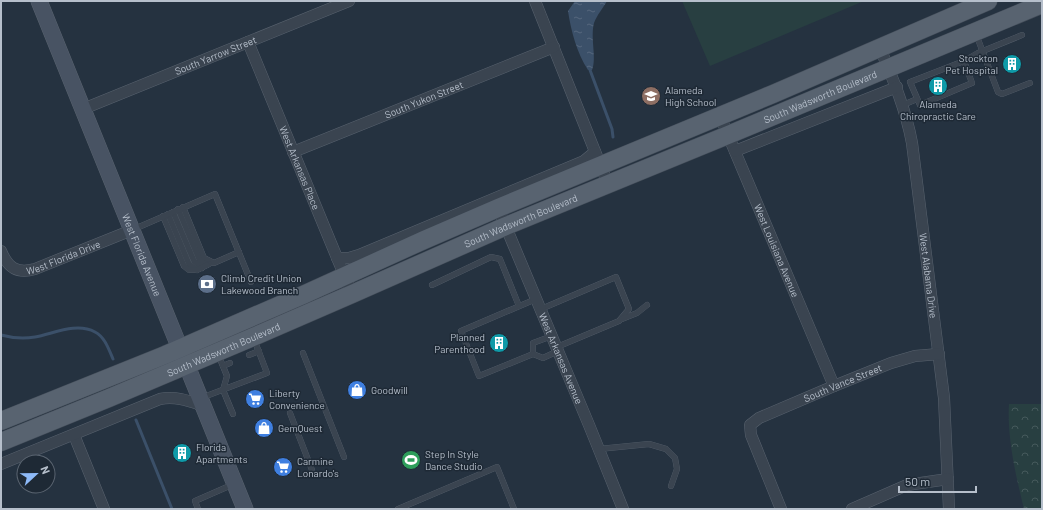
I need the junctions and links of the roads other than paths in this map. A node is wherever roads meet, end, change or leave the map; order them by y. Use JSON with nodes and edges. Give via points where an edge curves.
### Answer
{"nodes":[{"id":1,"x":39,"y":1,"type":"edge"},
{"id":2,"x":349,"y":1,"type":"edge"},
{"id":3,"x":535,"y":1,"type":"edge"},
{"id":4,"x":988,"y":1,"type":"edge"},
{"id":5,"x":1020,"y":1,"type":"edge"},
{"id":6,"x":1042,"y":4,"type":"edge"},
{"id":7,"x":973,"y":32,"type":"junction"},
{"id":8,"x":1022,"y":35,"type":"dead end"},
{"id":9,"x":248,"y":42,"type":"junction"},
{"id":10,"x":554,"y":47,"type":"junction"},
{"id":11,"x":880,"y":48,"type":"junction"},
{"id":12,"x":982,"y":51,"type":"junction"},
{"id":13,"x":964,"y":61,"type":"junction"},
{"id":14,"x":889,"y":68,"type":"junction"},
{"id":15,"x":1030,"y":83,"type":"dead end"},
{"id":16,"x":897,"y":87,"type":"junction"},
{"id":17,"x":917,"y":99,"type":"junction"},
{"id":18,"x":903,"y":104,"type":"junction"},
{"id":19,"x":83,"y":109,"type":"junction"},
{"id":20,"x":720,"y":116,"type":"junction"},
{"id":21,"x":731,"y":143,"type":"junction"},
{"id":22,"x":293,"y":152,"type":"junction"},
{"id":23,"x":598,"y":159,"type":"junction"},
{"id":24,"x":608,"y":184,"type":"junction"},
{"id":25,"x":498,"y":208,"type":"junction"},
{"id":26,"x":173,"y":212,"type":"junction"},
{"id":27,"x":506,"y":226,"type":"junction"},
{"id":28,"x":132,"y":230,"type":"junction"},
{"id":29,"x":1,"y":251,"type":"edge"},
{"id":30,"x":239,"y":252,"type":"junction"},
{"id":31,"x":337,"y":258,"type":"junction"},
{"id":32,"x":214,"y":263,"type":"junction"},
{"id":33,"x":202,"y":268,"type":"junction"},
{"id":34,"x":345,"y":276,"type":"junction"},
{"id":35,"x":251,"y":282,"type":"dead end"},
{"id":36,"x":432,"y":285,"type":"dead end"},
{"id":37,"x":352,"y":294,"type":"junction"},
{"id":38,"x":539,"y":304,"type":"junction"},
{"id":39,"x":648,"y":305,"type":"dead end"},
{"id":40,"x":519,"y":306,"type":"junction"},
{"id":41,"x":619,"y":321,"type":"junction"},
{"id":42,"x":552,"y":336,"type":"junction"},
{"id":43,"x":256,"y":344,"type":"junction"},
{"id":44,"x":181,"y":348,"type":"junction"},
{"id":45,"x":558,"y":349,"type":"junction"},
{"id":46,"x":303,"y":353,"type":"dead end"},
{"id":47,"x":533,"y":354,"type":"junction"},
{"id":48,"x":939,"y":354,"type":"junction"},
{"id":49,"x":249,"y":355,"type":"dead end"},
{"id":50,"x":224,"y":360,"type":"junction"},
{"id":51,"x":187,"y":365,"type":"junction"},
{"id":52,"x":834,"y":386,"type":"junction"},
{"id":53,"x":223,"y":390,"type":"junction"},
{"id":54,"x":202,"y":402,"type":"junction"},
{"id":55,"x":290,"y":413,"type":"dead end"},
{"id":56,"x":232,"y":414,"type":"dead end"},
{"id":57,"x":1,"y":421,"type":"edge"},
{"id":58,"x":74,"y":435,"type":"junction"},
{"id":59,"x":1,"y":442,"type":"edge"},
{"id":60,"x":599,"y":449,"type":"junction"},
{"id":61,"x":344,"y":457,"type":"dead end"},
{"id":62,"x":1,"y":464,"type":"edge"},
{"id":63,"x":312,"y":470,"type":"dead end"},
{"id":64,"x":948,"y":479,"type":"junction"},
{"id":65,"x":235,"y":485,"type":"junction"},
{"id":66,"x":671,"y":486,"type":"dead end"},
{"id":67,"x":104,"y":509,"type":"edge"},
{"id":68,"x":198,"y":509,"type":"edge"},
{"id":69,"x":245,"y":509,"type":"edge"},
{"id":70,"x":398,"y":509,"type":"edge"},
{"id":71,"x":514,"y":509,"type":"edge"},
{"id":72,"x":623,"y":509,"type":"edge"},
{"id":73,"x":781,"y":509,"type":"edge"},
{"id":74,"x":852,"y":509,"type":"edge"},
{"id":75,"x":949,"y":509,"type":"edge"}],
"edges":[{"from":1,"to":19,"type":"street","name":"West Florida Avenue"},
{"from":2,"to":9,"type":"street","name":"South Yarrow Street"},
{"from":3,"to":10,"type":"street"},
{"from":4,"to":11,"type":"main road","name":"South Wadsworth Boulevard"},
{"from":5,"to":7,"type":"main road","via":[[986,19]]},
{"from":6,"to":7,"type":"main road","name":"South Wadsworth Boulevard"},
{"from":7,"to":12,"type":"lane"},
{"from":7,"to":14,"type":"main road","name":"South Wadsworth Boulevard"},
{"from":8,"to":12,"type":"lane"},
{"from":9,"to":19,"type":"street","name":"South Yarrow Street"},
{"from":9,"to":22,"type":"street","name":"West Arkansas Place"},
{"from":10,"to":22,"type":"street","name":"South Yukon Street"},
{"from":10,"to":23,"type":"street"},
{"from":11,"to":14,"type":"street","name":"West Alabama Drive"},
{"from":11,"to":20,"type":"main road","name":"South Wadsworth Boulevard"},
{"from":12,"to":13,"type":"lane"},
{"from":12,"to":15,"type":"lane","via":[[998,92],[1002,94]]},
{"from":13,"to":17,"type":"lane","via":[[910,82]]},
{"from":13,"to":17,"type":"lane","via":[[972,83],[920,105]]},
{"from":14,"to":16,"type":"street","name":"West Alabama Drive"},
{"from":14,"to":21,"type":"main road","name":"South Wadsworth Boulevard"},
{"from":16,"to":18,"type":"street","name":"West Alabama Drive"},
{"from":16,"to":21,"type":"street","name":"South Wadsworth Boulevard"},
{"from":17,"to":18,"type":"lane"},
{"from":18,"to":48,"type":"street","name":"West Alabama Drive","via":[[910,129]]},
{"from":19,"to":28,"type":"street","name":"West Florida Avenue"},
{"from":20,"to":21,"type":"street","name":"West Louisiana Avenue"},
{"from":20,"to":23,"type":"main road","name":"South Wadsworth Boulevard"},
{"from":21,"to":24,"type":"main road","name":"South Wadsworth Boulevard"},
{"from":21,"to":52,"type":"street","name":"West Louisiana Avenue"},
{"from":22,"to":31,"type":"street","name":"West Arkansas Place"},
{"from":23,"to":24,"type":"street"},
{"from":23,"to":25,"type":"main road","name":"South Wadsworth Boulevard"},
{"from":23,"to":31,"type":"street","name":"South Wadsworth Boulevard","via":[[584,161],[359,255]]},
{"from":24,"to":27,"type":"main road","name":"South Wadsworth Boulevard"},
{"from":25,"to":27,"type":"street","name":"West Arkansas Avenue"},
{"from":25,"to":34,"type":"main road","name":"South Wadsworth Boulevard"},
{"from":26,"to":28,"type":"lane"},
{"from":26,"to":30,"type":"lane","via":[[215,194]]},
{"from":26,"to":32,"type":"lane","via":[[204,258]]},
{"from":26,"to":33,"type":"lane"},
{"from":26,"to":33,"type":"lane","via":[[188,264]]},
{"from":27,"to":37,"type":"main road","name":"South Wadsworth Boulevard"},
{"from":27,"to":38,"type":"street","name":"West Arkansas Avenue"},
{"from":28,"to":29,"type":"street","name":"West Florida Drive","via":[[27,271],[9,266]]},
{"from":28,"to":44,"type":"street","name":"West Florida Avenue"},
{"from":30,"to":32,"type":"lane"},
{"from":30,"to":35,"type":"lane"},
{"from":31,"to":34,"type":"street","name":"West Arkansas Place"},
{"from":32,"to":33,"type":"lane"},
{"from":34,"to":37,"type":"street","name":"West Arkansas Place"},
{"from":34,"to":44,"type":"main road","name":"South Wadsworth Boulevard"},
{"from":36,"to":40,"type":"lane","via":[[491,257],[500,259]]},
{"from":37,"to":43,"type":"main road","name":"South Wadsworth Boulevard"},
{"from":38,"to":40,"type":"lane"},
{"from":38,"to":41,"type":"lane","via":[[616,277],[629,310]]},
{"from":38,"to":42,"type":"street","name":"West Arkansas Avenue"},
{"from":39,"to":41,"type":"lane"},
{"from":40,"to":47,"type":"lane","via":[[461,331],[479,376]]},
{"from":41,"to":45,"type":"lane"},
{"from":42,"to":45,"type":"street","name":"West Arkansas Avenue"},
{"from":42,"to":47,"type":"lane","via":[[533,343]]},
{"from":43,"to":49,"type":"lane"},
{"from":43,"to":50,"type":"main road","name":"South Wadsworth Boulevard"},
{"from":43,"to":53,"type":"lane","via":[[267,373]]},
{"from":44,"to":51,"type":"street","name":"West Florida Avenue"},
{"from":44,"to":57,"type":"main road","name":"South Wadsworth Boulevard"},
{"from":45,"to":47,"type":"lane","via":[[543,358]]},
{"from":45,"to":60,"type":"street","name":"West Arkansas Avenue"},
{"from":46,"to":61,"type":"lane"},
{"from":48,"to":52,"type":"street","name":"South Vance Street","via":[[915,356],[892,363]]},
{"from":48,"to":64,"type":"street","name":"West Alabama Drive"},
{"from":50,"to":51,"type":"main road","name":"South Wadsworth Boulevard"},
{"from":50,"to":53,"type":"lane","via":[[227,376]]},
{"from":51,"to":54,"type":"street","name":"West Florida Avenue"},
{"from":51,"to":59,"type":"main road","name":"South Wadsworth Boulevard"},
{"from":52,"to":73,"type":"street","name":"South Vance Street","via":[[759,418],[750,425],[751,435]]},
{"from":53,"to":54,"type":"lane"},
{"from":53,"to":56,"type":"lane"},
{"from":54,"to":58,"type":"street","via":[[165,398]]},
{"from":54,"to":65,"type":"street","name":"West Florida Avenue"},
{"from":55,"to":63,"type":"lane"},
{"from":58,"to":62,"type":"street"},
{"from":58,"to":67,"type":"street"},
{"from":60,"to":66,"type":"lane","via":[[649,444],[666,449],[675,458],[677,469]]},
{"from":60,"to":72,"type":"street","name":"West Arkansas Avenue"},
{"from":64,"to":74,"type":"street","via":[[907,485]]},
{"from":64,"to":75,"type":"street","name":"West Alabama Drive"},
{"from":65,"to":68,"type":"lane","via":[[195,501]]},
{"from":65,"to":69,"type":"street","name":"West Florida Avenue"},
{"from":70,"to":71,"type":"lane","via":[[497,468]]}]}
